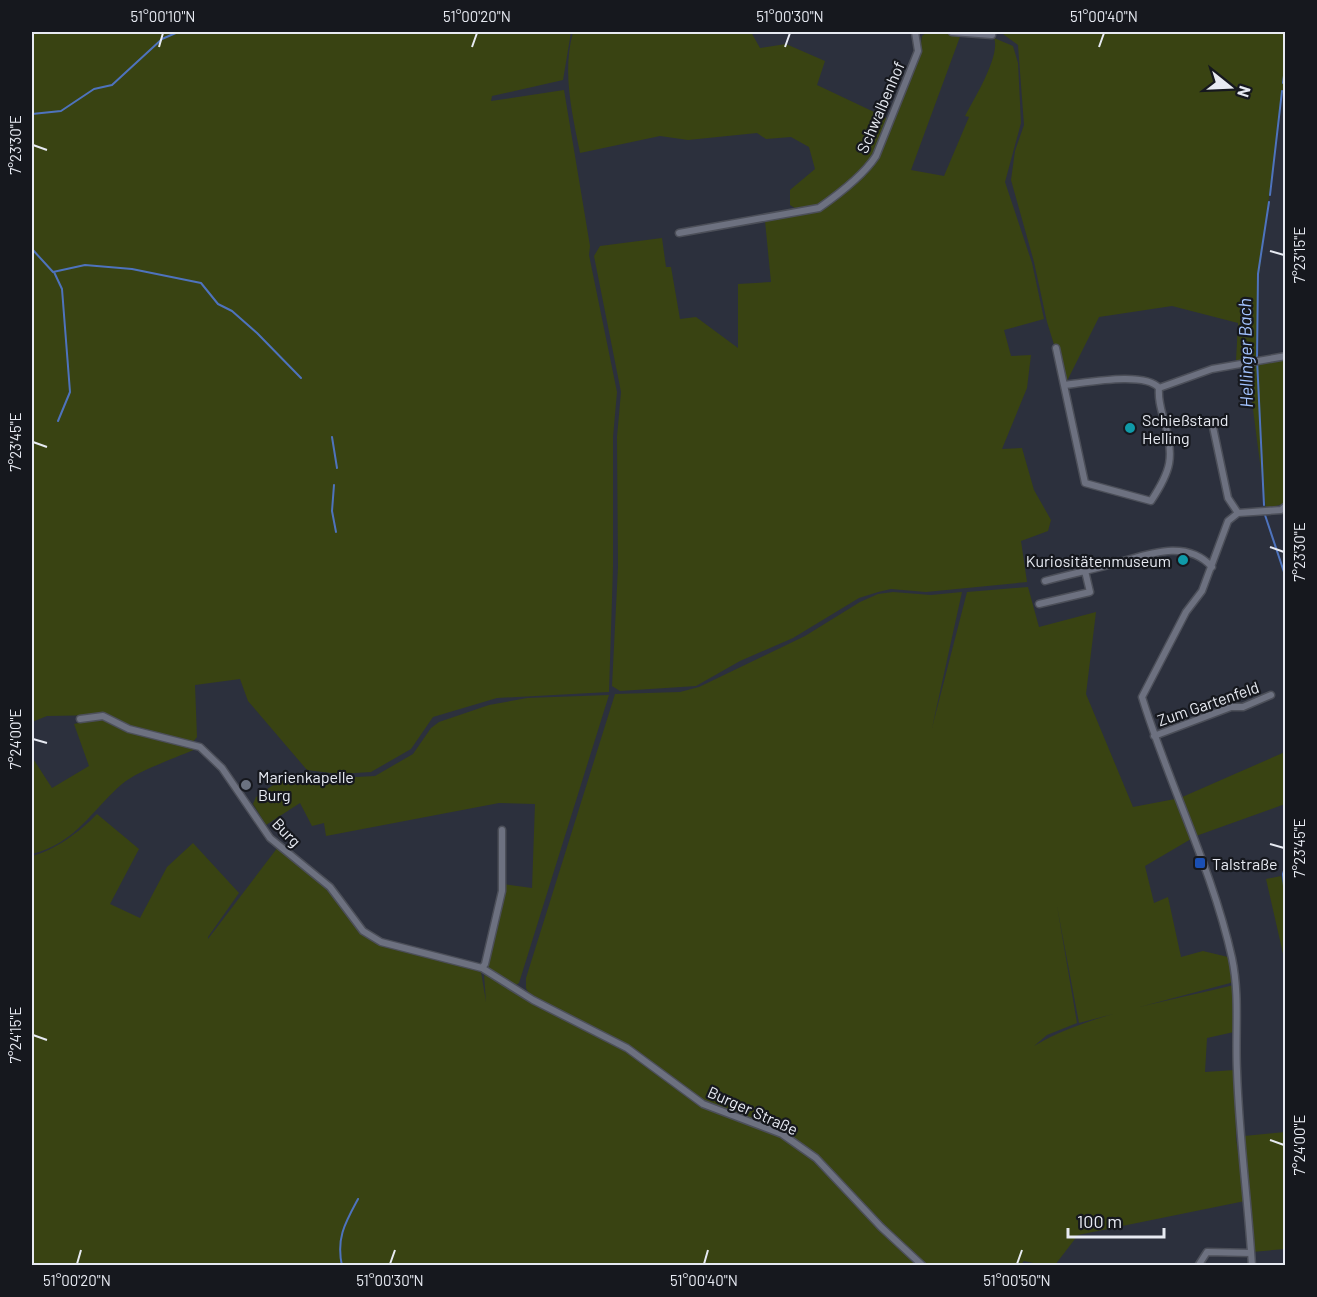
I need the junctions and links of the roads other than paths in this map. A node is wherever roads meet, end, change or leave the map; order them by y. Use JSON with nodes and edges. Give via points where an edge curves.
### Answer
{"nodes":[{"id":1,"x":915,"y":32,"type":"edge"},
{"id":2,"x":952,"y":32,"type":"edge"},
{"id":3,"x":992,"y":35,"type":"dead end"},
{"id":4,"x":679,"y":233,"type":"dead end"},
{"id":5,"x":1056,"y":348,"type":"dead end"},
{"id":6,"x":1286,"y":356,"type":"edge"},
{"id":7,"x":1064,"y":385,"type":"junction"},
{"id":8,"x":1159,"y":388,"type":"junction"},
{"id":9,"x":1214,"y":427,"type":"dead end"},
{"id":10,"x":1286,"y":506,"type":"edge"},
{"id":11,"x":1238,"y":513,"type":"junction"},
{"id":12,"x":1212,"y":567,"type":"junction"},
{"id":13,"x":1085,"y":571,"type":"junction"},
{"id":14,"x":1045,"y":581,"type":"dead end"},
{"id":15,"x":1040,"y":604,"type":"dead end"},
{"id":16,"x":1271,"y":695,"type":"dead end"},
{"id":17,"x":80,"y":719,"type":"dead end"},
{"id":18,"x":1154,"y":736,"type":"junction"},
{"id":19,"x":502,"y":830,"type":"dead end"},
{"id":20,"x":482,"y":968,"type":"junction"},
{"id":21,"x":519,"y":991,"type":"joint"},
{"id":22,"x":1251,"y":1253,"type":"junction"},
{"id":23,"x":923,"y":1266,"type":"edge"},
{"id":24,"x":1198,"y":1266,"type":"edge"},
{"id":25,"x":1252,"y":1266,"type":"edge"}],
"edges":[{"from":1,"to":4,"type":"street","name":"Schwalbenhof","via":[[918,51],[876,156],[828,202],[819,208]]},
{"from":2,"to":3,"type":"street"},
{"from":5,"to":7,"type":"street"},
{"from":6,"to":8,"type":"street","via":[[1212,369]]},
{"from":7,"to":8,"type":"street","via":[[1120,379],[1150,382]]},
{"from":7,"to":8,"type":"street","via":[[1085,483],[1151,501],[1171,465]]},
{"from":9,"to":11,"type":"street","via":[[1228,498]]},
{"from":10,"to":11,"type":"street","via":[[1281,510]]},
{"from":11,"to":12,"type":"street","via":[[1228,521]]},
{"from":12,"to":13,"type":"street","via":[[1199,556],[1183,552],[1149,552]]},
{"from":12,"to":18,"type":"street","via":[[1145,687],[1142,697]]},
{"from":13,"to":14,"type":"street"},
{"from":13,"to":15,"type":"street","via":[[1090,592]]},
{"from":16,"to":18,"type":"street","name":"Zum Gartenfeld"},
{"from":17,"to":20,"type":"street","name":"Burg","via":[[103,716],[129,729],[200,747],[222,768],[270,838],[330,887],[363,931],[381,942]]},
{"from":18,"to":22,"type":"street","via":[[1209,878],[1232,958]]},
{"from":19,"to":20,"type":"street","via":[[502,891]]},
{"from":20,"to":21,"type":"street","name":"Burg"},
{"from":21,"to":23,"type":"street","name":"Burger Straße","via":[[619,1043],[703,1104],[797,1143]]},
{"from":22,"to":24,"type":"street","via":[[1207,1252]]},
{"from":22,"to":25,"type":"street"}]}
